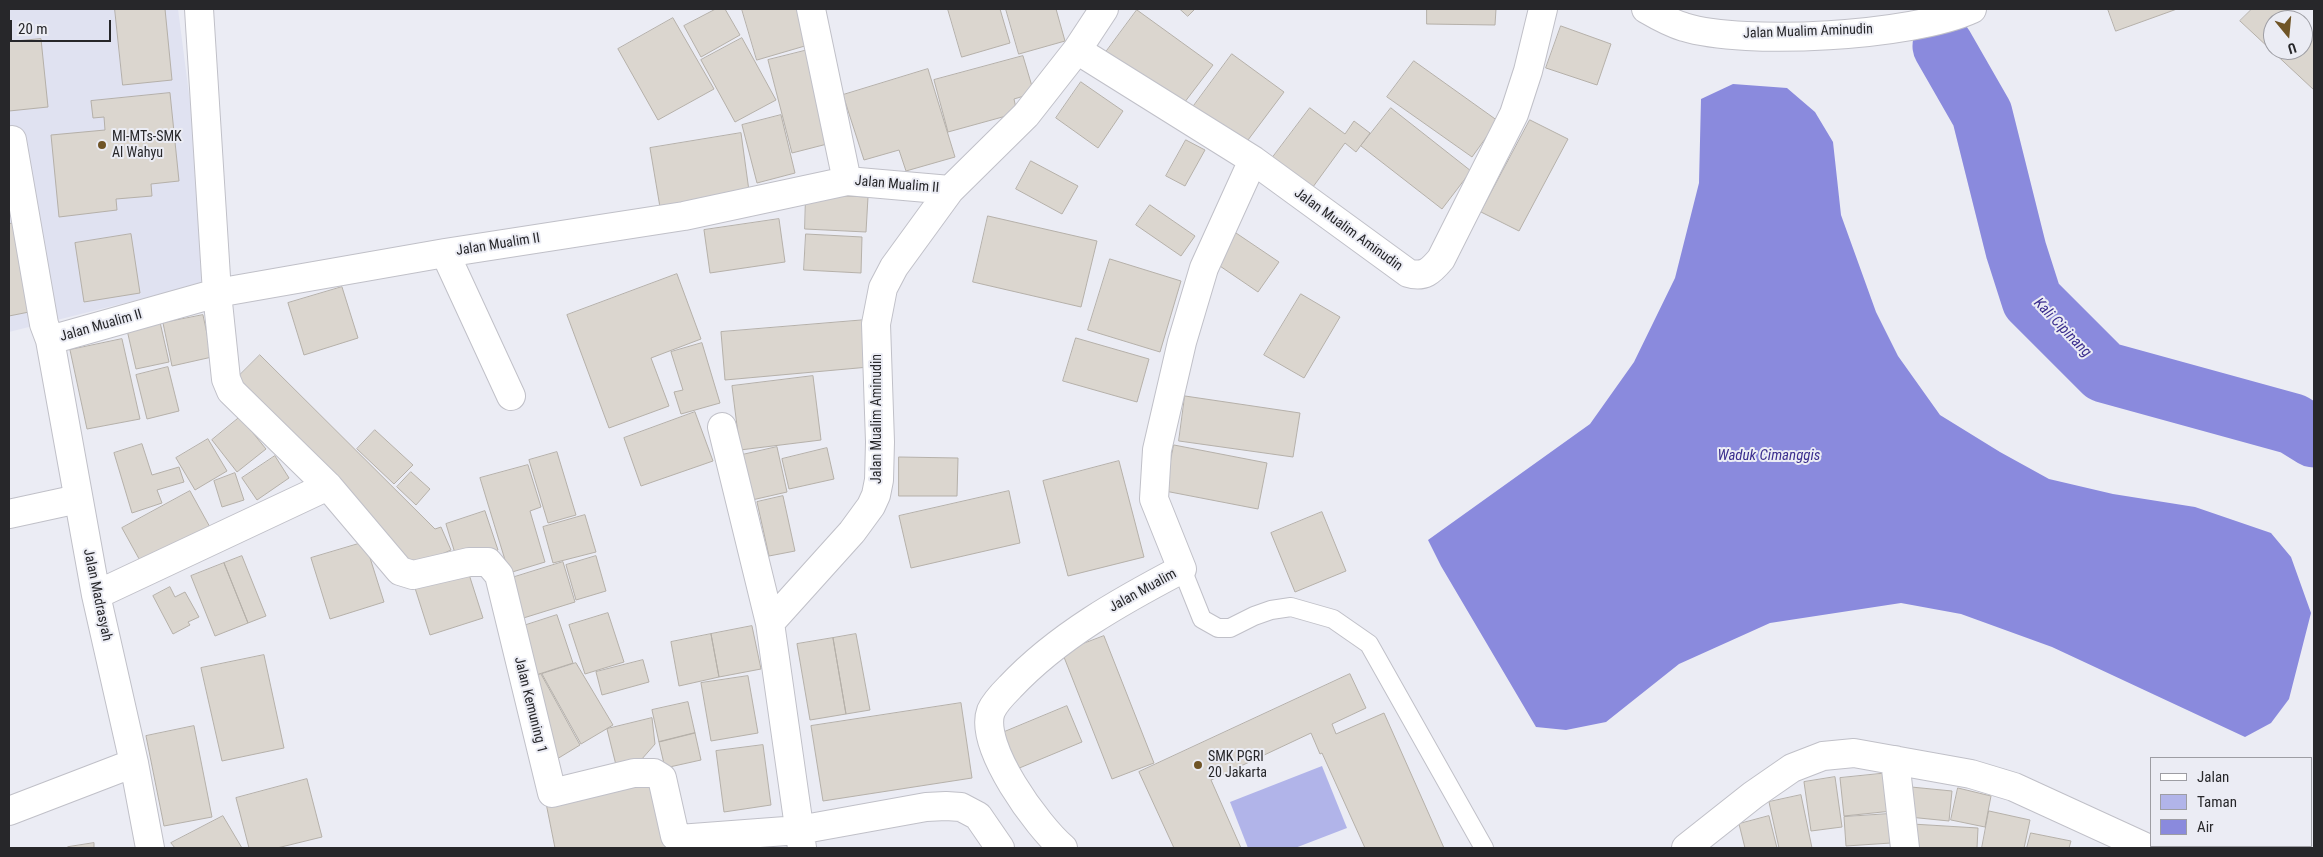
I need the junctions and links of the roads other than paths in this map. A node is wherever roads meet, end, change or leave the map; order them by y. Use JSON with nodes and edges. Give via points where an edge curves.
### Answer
{"nodes":[{"id":1,"x":199,"y":9,"type":"edge"},
{"id":2,"x":811,"y":9,"type":"edge"},
{"id":3,"x":1543,"y":9,"type":"edge"},
{"id":4,"x":1646,"y":9,"type":"edge"},
{"id":5,"x":1970,"y":9,"type":"edge"},
{"id":6,"x":1097,"y":12,"type":"edge"},
{"id":7,"x":1077,"y":50,"type":"junction"},
{"id":8,"x":12,"y":140,"type":"dead end"},
{"id":9,"x":1254,"y":160,"type":"junction"},
{"id":10,"x":847,"y":181,"type":"junction"},
{"id":11,"x":950,"y":190,"type":"junction"},
{"id":12,"x":445,"y":253,"type":"junction"},
{"id":13,"x":217,"y":293,"type":"junction"},
{"id":14,"x":50,"y":340,"type":"junction"},
{"id":15,"x":511,"y":396,"type":"dead end"},
{"id":16,"x":722,"y":426,"type":"dead end"},
{"id":17,"x":328,"y":486,"type":"junction"},
{"id":18,"x":78,"y":499,"type":"junction"},
{"id":19,"x":9,"y":514,"type":"edge"},
{"id":20,"x":1179,"y":563,"type":"junction"},
{"id":21,"x":96,"y":595,"type":"junction"},
{"id":22,"x":770,"y":623,"type":"junction"},
{"id":23,"x":1895,"y":760,"type":"junction"},
{"id":24,"x":134,"y":763,"type":"junction"},
{"id":25,"x":9,"y":811,"type":"edge"},
{"id":26,"x":801,"y":839,"type":"edge"},
{"id":27,"x":150,"y":848,"type":"edge"},
{"id":28,"x":1000,"y":848,"type":"edge"},
{"id":29,"x":1063,"y":848,"type":"edge"},
{"id":30,"x":1484,"y":848,"type":"edge"},
{"id":31,"x":1686,"y":848,"type":"edge"},
{"id":32,"x":1905,"y":848,"type":"edge"},
{"id":33,"x":2147,"y":848,"type":"edge"}],
"edges":[{"from":1,"to":13,"type":"street"},
{"from":2,"to":10,"type":"street"},
{"from":3,"to":9,"type":"street","name":"Jalan Mualim Aminudin","via":[[1514,114],[1441,259],[1427,273],[1408,273]]},
{"from":4,"to":5,"type":"street","name":"Jalan Mualim Aminudin","via":[[1685,27],[1765,36],[1911,26]]},
{"from":6,"to":7,"type":"street","name":"Jalan Mualim Aminudin"},
{"from":7,"to":9,"type":"street","name":"Jalan Mualim Aminudin"},
{"from":7,"to":11,"type":"street","name":"Jalan Mualim Aminudin","via":[[1026,115]]},
{"from":8,"to":14,"type":"street","name":"Jalan Madrasyah","via":[[44,324]]},
{"from":9,"to":20,"type":"street","name":"Jalan Mualim","via":[[1204,268],[1172,379],[1157,450],[1154,499]]},
{"from":10,"to":11,"type":"street","name":"Jalan Mualim II"},
{"from":10,"to":12,"type":"street","name":"Jalan Mualim II","via":[[684,216]]},
{"from":11,"to":22,"type":"street","name":"Jalan Mualim Aminudin","via":[[883,288],[876,324],[880,442],[876,495],[852,532]]},
{"from":12,"to":13,"type":"street","name":"Jalan Mualim II"},
{"from":12,"to":15,"type":"street"},
{"from":13,"to":14,"type":"street","name":"Jalan Mualim II"},
{"from":13,"to":17,"type":"street","via":[[226,379],[231,391]]},
{"from":14,"to":18,"type":"street","name":"Jalan Madrasyah"},
{"from":16,"to":22,"type":"street"},
{"from":17,"to":21,"type":"street"},
{"from":17,"to":26,"type":"street","name":"Jalan Kemuning 1","via":[[400,570],[413,575],[469,562],[488,562],[499,575],[552,793],[651,772],[662,778],[678,839]]},
{"from":18,"to":19,"type":"street"},
{"from":18,"to":21,"type":"street","name":"Jalan Madrasyah"},
{"from":20,"to":29,"type":"street","name":"Jalan Mualim","via":[[1056,646],[1018,679],[991,711],[991,734],[1008,775],[1032,815]]},
{"from":20,"to":30,"type":"lane","via":[[1202,619],[1218,628],[1230,628],[1271,610],[1291,607],[1333,619],[1369,644]]},
{"from":21,"to":24,"type":"street","name":"Jalan Madrasyah"},
{"from":22,"to":26,"type":"street"},
{"from":23,"to":31,"type":"street","via":[[1854,753],[1806,762],[1772,781]]},
{"from":23,"to":32,"type":"street"},
{"from":23,"to":33,"type":"street","via":[[1971,774],[2014,787]]},
{"from":24,"to":25,"type":"street"},
{"from":24,"to":27,"type":"street","name":"Jalan Madrasyah"},
{"from":26,"to":28,"type":"street","via":[[926,808],[961,807],[978,816]]}]}
